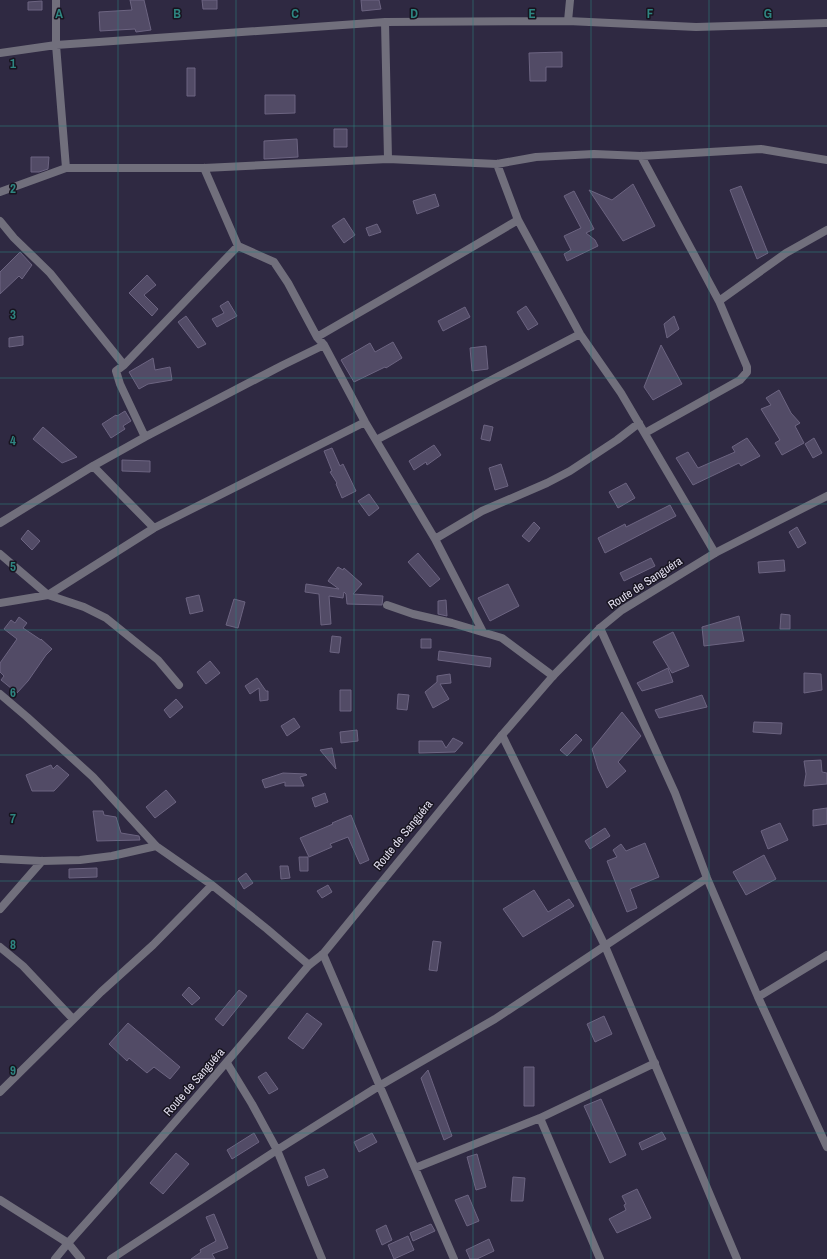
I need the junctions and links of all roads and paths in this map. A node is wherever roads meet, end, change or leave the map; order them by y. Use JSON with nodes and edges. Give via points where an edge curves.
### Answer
{"nodes":[{"id":1,"x":56,"y":0,"type":"edge"},
{"id":2,"x":570,"y":0,"type":"edge"},
{"id":3,"x":568,"y":21,"type":"junction"},
{"id":4,"x":385,"y":22,"type":"junction"},
{"id":5,"x":827,"y":22,"type":"edge"},
{"id":6,"x":56,"y":45,"type":"junction"},
{"id":7,"x":0,"y":53,"type":"edge"},
{"id":8,"x":641,"y":156,"type":"junction"},
{"id":9,"x":388,"y":159,"type":"junction"},
{"id":10,"x":827,"y":160,"type":"edge"},
{"id":11,"x":497,"y":164,"type":"junction"},
{"id":12,"x":66,"y":168,"type":"junction"},
{"id":13,"x":204,"y":168,"type":"junction"},
{"id":14,"x":0,"y":192,"type":"edge"},
{"id":15,"x":518,"y":220,"type":"junction"},
{"id":16,"x":0,"y":221,"type":"edge"},
{"id":17,"x":827,"y":230,"type":"edge"},
{"id":18,"x":238,"y":246,"type":"junction"},
{"id":19,"x":719,"y":301,"type":"junction"},
{"id":20,"x":580,"y":334,"type":"junction"},
{"id":21,"x":317,"y":337,"type":"junction"},
{"id":22,"x":324,"y":346,"type":"junction"},
{"id":23,"x":124,"y":366,"type":"junction"},
{"id":24,"x":365,"y":422,"type":"junction"},
{"id":25,"x":639,"y":423,"type":"junction"},
{"id":26,"x":645,"y":433,"type":"junction"},
{"id":27,"x":144,"y":437,"type":"junction"},
{"id":28,"x":376,"y":440,"type":"junction"},
{"id":29,"x":93,"y":466,"type":"junction"},
{"id":30,"x":827,"y":496,"type":"edge"},
{"id":31,"x":0,"y":523,"type":"edge"},
{"id":32,"x":154,"y":528,"type":"junction"},
{"id":33,"x":435,"y":539,"type":"junction"},
{"id":34,"x":715,"y":553,"type":"junction"},
{"id":35,"x":0,"y":554,"type":"edge"},
{"id":36,"x":48,"y":595,"type":"junction"},
{"id":37,"x":0,"y":603,"type":"edge"},
{"id":38,"x":387,"y":605,"type":"dead end"},
{"id":39,"x":600,"y":628,"type":"junction"},
{"id":40,"x":483,"y":632,"type":"junction"},
{"id":41,"x":553,"y":676,"type":"junction"},
{"id":42,"x":179,"y":685,"type":"dead end"},
{"id":43,"x":0,"y":694,"type":"edge"},
{"id":44,"x":502,"y":735,"type":"junction"},
{"id":45,"x":156,"y":846,"type":"junction"},
{"id":46,"x":0,"y":859,"type":"edge"},
{"id":47,"x":42,"y":861,"type":"junction"},
{"id":48,"x":708,"y":878,"type":"junction"},
{"id":49,"x":212,"y":885,"type":"junction"},
{"id":50,"x":0,"y":909,"type":"edge"},
{"id":51,"x":605,"y":946,"type":"junction"},
{"id":52,"x":0,"y":947,"type":"edge"},
{"id":53,"x":323,"y":954,"type":"junction"},
{"id":54,"x":827,"y":955,"type":"edge"},
{"id":55,"x":309,"y":965,"type":"junction"},
{"id":56,"x":758,"y":997,"type":"junction"},
{"id":57,"x":73,"y":1019,"type":"junction"},
{"id":58,"x":227,"y":1063,"type":"junction"},
{"id":59,"x":656,"y":1063,"type":"junction"},
{"id":60,"x":379,"y":1086,"type":"junction"},
{"id":61,"x":0,"y":1092,"type":"edge"},
{"id":62,"x":540,"y":1118,"type":"junction"},
{"id":63,"x":827,"y":1147,"type":"edge"},
{"id":64,"x":277,"y":1150,"type":"junction"},
{"id":65,"x":415,"y":1168,"type":"junction"},
{"id":66,"x":0,"y":1200,"type":"edge"},
{"id":67,"x":68,"y":1243,"type":"junction"},
{"id":68,"x":55,"y":1259,"type":"edge"},
{"id":69,"x":81,"y":1259,"type":"edge"},
{"id":70,"x":111,"y":1259,"type":"edge"},
{"id":71,"x":322,"y":1259,"type":"edge"},
{"id":72,"x":454,"y":1259,"type":"edge"},
{"id":73,"x":600,"y":1259,"type":"edge"},
{"id":74,"x":737,"y":1259,"type":"edge"}],
"edges":[{"from":1,"to":6,"type":"street"},
{"from":2,"to":3,"type":"street"},
{"from":3,"to":4,"type":"street"},
{"from":3,"to":5,"type":"street","via":[[696,27]]},
{"from":4,"to":6,"type":"street"},
{"from":4,"to":9,"type":"street"},
{"from":6,"to":7,"type":"street"},
{"from":6,"to":12,"type":"street"},
{"from":8,"to":10,"type":"street","via":[[761,149]]},
{"from":8,"to":11,"type":"street","via":[[543,156]]},
{"from":8,"to":19,"type":"street"},
{"from":9,"to":11,"type":"street"},
{"from":9,"to":13,"type":"street"},
{"from":11,"to":15,"type":"street"},
{"from":12,"to":13,"type":"street"},
{"from":12,"to":14,"type":"street"},
{"from":13,"to":18,"type":"street"},
{"from":15,"to":20,"type":"street"},
{"from":15,"to":21,"type":"street"},
{"from":16,"to":23,"type":"street","via":[[50,273]]},
{"from":17,"to":19,"type":"street","via":[[786,253]]},
{"from":18,"to":21,"type":"street","via":[[274,262]]},
{"from":18,"to":23,"type":"street"},
{"from":19,"to":26,"type":"street","via":[[746,362],[747,372],[740,380]]},
{"from":20,"to":25,"type":"street"},
{"from":20,"to":28,"type":"street"},
{"from":21,"to":22,"type":"street"},
{"from":22,"to":24,"type":"street"},
{"from":22,"to":27,"type":"street"},
{"from":23,"to":27,"type":"street","via":[[116,371]]},
{"from":24,"to":28,"type":"street"},
{"from":24,"to":32,"type":"street"},
{"from":25,"to":26,"type":"street"},
{"from":25,"to":33,"type":"street","via":[[565,473],[482,511]]},
{"from":26,"to":34,"type":"street"},
{"from":27,"to":29,"type":"street"},
{"from":28,"to":33,"type":"street"},
{"from":29,"to":31,"type":"street"},
{"from":29,"to":32,"type":"street"},
{"from":30,"to":34,"type":"street","name":"Route de Sanguéra"},
{"from":32,"to":36,"type":"street"},
{"from":33,"to":40,"type":"street"},
{"from":34,"to":39,"type":"street","name":"Route de Sanguéra","via":[[622,610]]},
{"from":35,"to":36,"type":"street"},
{"from":36,"to":37,"type":"street"},
{"from":36,"to":42,"type":"street","via":[[84,607],[106,618],[158,660]]},
{"from":38,"to":40,"type":"street"},
{"from":39,"to":41,"type":"street","name":"Route de Sanguéra"},
{"from":39,"to":48,"type":"street","via":[[675,793]]},
{"from":40,"to":41,"type":"street","via":[[502,638]]},
{"from":41,"to":44,"type":"street","name":"Route de Sanguéra"},
{"from":43,"to":45,"type":"street","via":[[93,777]]},
{"from":44,"to":51,"type":"street"},
{"from":44,"to":53,"type":"street","name":"Route de Sanguéra"},
{"from":45,"to":47,"type":"street","via":[[97,858]]},
{"from":45,"to":49,"type":"street"},
{"from":46,"to":47,"type":"street"},
{"from":47,"to":50,"type":"street"},
{"from":48,"to":51,"type":"street"},
{"from":48,"to":56,"type":"street"},
{"from":49,"to":55,"type":"street"},
{"from":49,"to":57,"type":"street","via":[[153,945]]},
{"from":51,"to":59,"type":"street"},
{"from":51,"to":60,"type":"street","via":[[496,1018]]},
{"from":52,"to":57,"type":"street","via":[[23,966]]},
{"from":53,"to":55,"type":"street","name":"Route de Sanguéra"},
{"from":53,"to":60,"type":"street"},
{"from":54,"to":56,"type":"street"},
{"from":55,"to":58,"type":"street","name":"Route de Sanguéra"},
{"from":56,"to":63,"type":"street"},
{"from":57,"to":61,"type":"street"},
{"from":58,"to":64,"type":"street"},
{"from":58,"to":67,"type":"street","name":"Route de Sanguéra"},
{"from":59,"to":62,"type":"street"},
{"from":59,"to":74,"type":"street"},
{"from":60,"to":64,"type":"street"},
{"from":60,"to":65,"type":"street"},
{"from":62,"to":65,"type":"street"},
{"from":62,"to":73,"type":"street"},
{"from":64,"to":70,"type":"street"},
{"from":64,"to":71,"type":"street"},
{"from":65,"to":72,"type":"street"},
{"from":66,"to":67,"type":"street"},
{"from":67,"to":68,"type":"street","name":"Route de Sanguéra"},
{"from":67,"to":69,"type":"street"}]}
